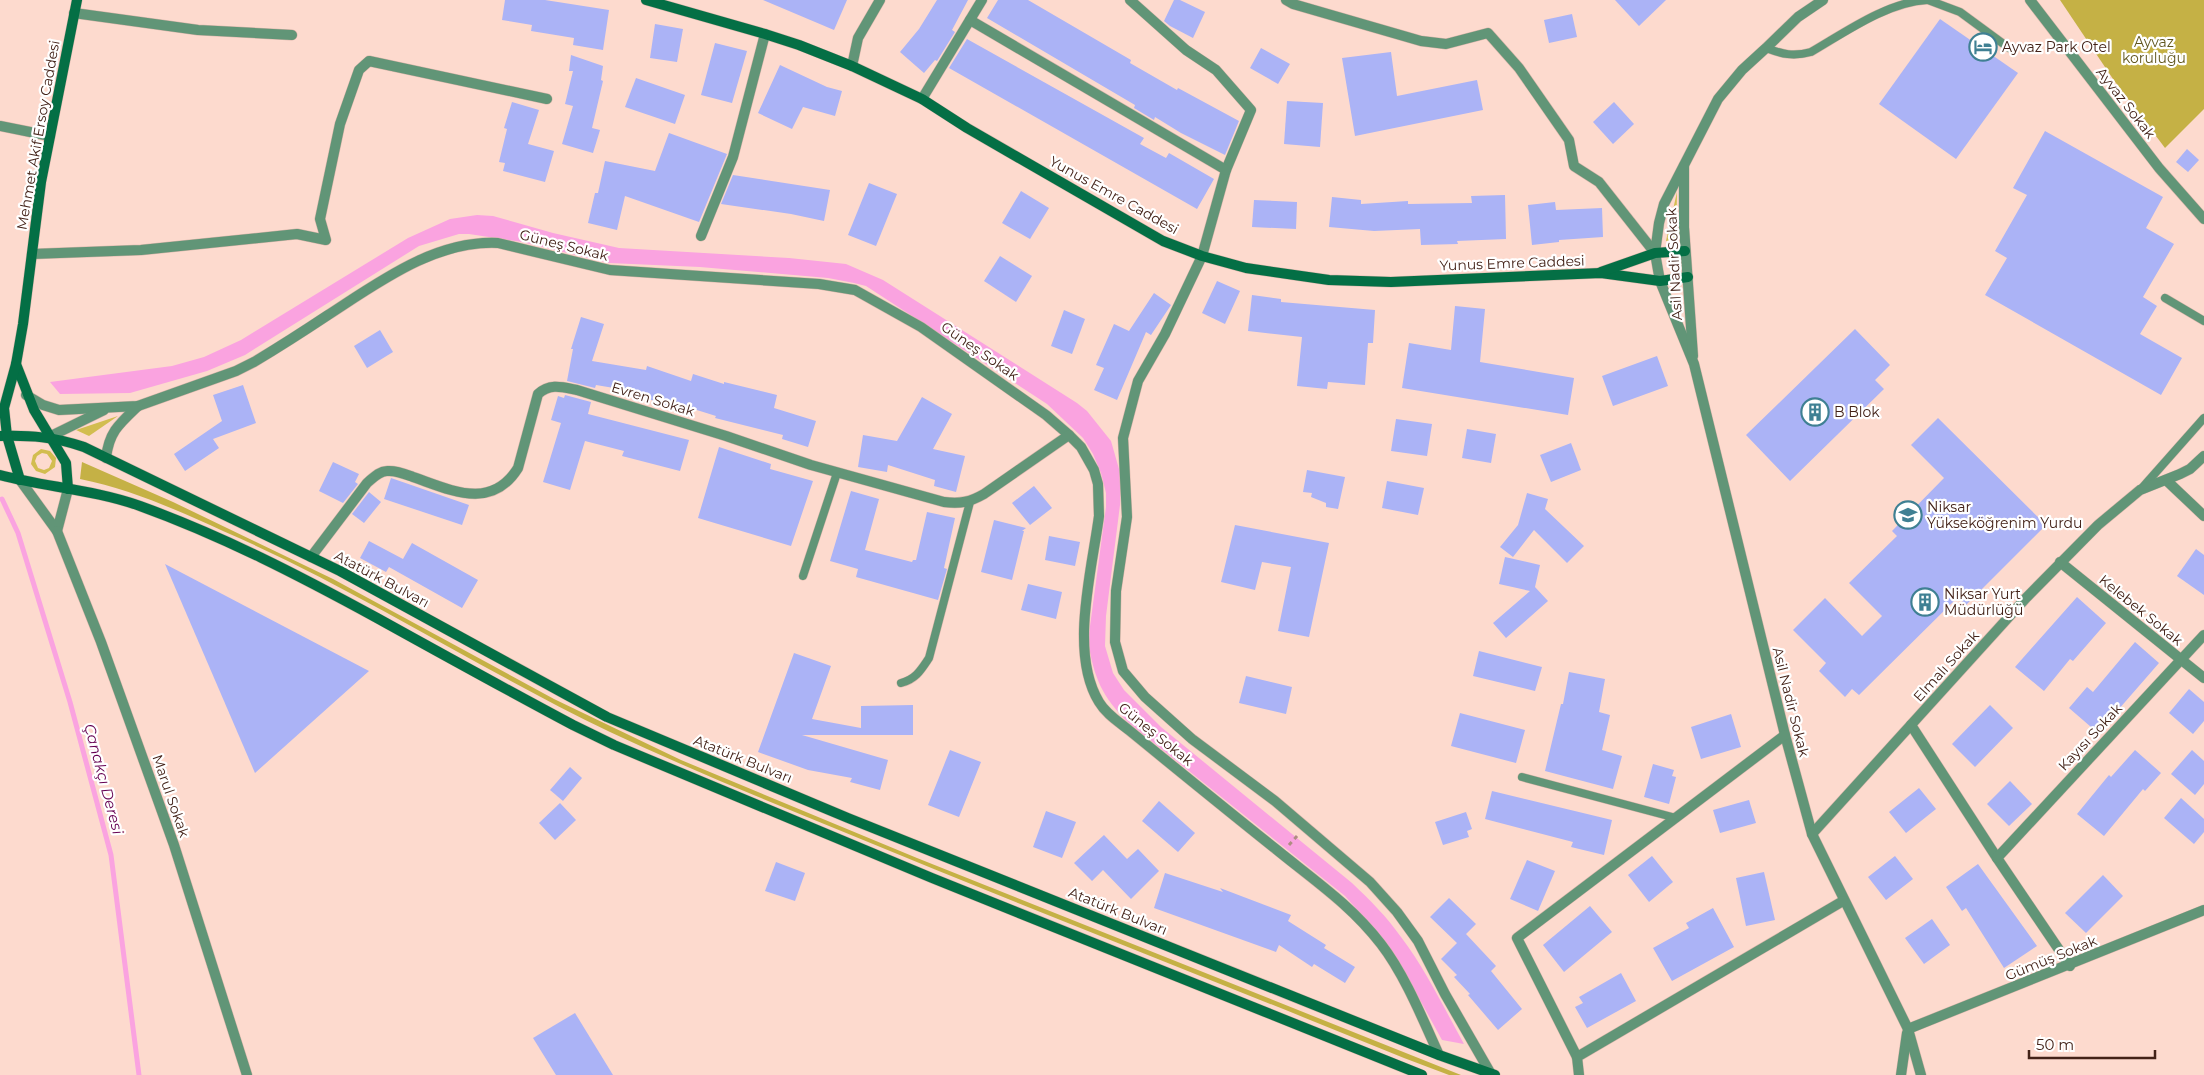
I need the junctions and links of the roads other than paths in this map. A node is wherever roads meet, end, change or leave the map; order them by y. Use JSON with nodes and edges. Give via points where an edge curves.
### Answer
{"nodes":[{"id":1,"x":77,"y":0,"type":"edge"},
{"id":2,"x":646,"y":0,"type":"edge"},
{"id":3,"x":880,"y":0,"type":"edge"},
{"id":4,"x":982,"y":0,"type":"edge"},
{"id":5,"x":1130,"y":0,"type":"edge"},
{"id":6,"x":1286,"y":0,"type":"edge"},
{"id":7,"x":1823,"y":0,"type":"edge"},
{"id":8,"x":1927,"y":0,"type":"edge"},
{"id":9,"x":2030,"y":0,"type":"edge"},
{"id":10,"x":74,"y":13,"type":"junction"},
{"id":11,"x":970,"y":20,"type":"junction"},
{"id":12,"x":765,"y":34,"type":"junction"},
{"id":13,"x":292,"y":35,"type":"dead end"},
{"id":14,"x":1766,"y":48,"type":"junction"},
{"id":15,"x":2008,"y":48,"type":"dead end"},
{"id":16,"x":852,"y":66,"type":"junction"},
{"id":17,"x":547,"y":99,"type":"dead end"},
{"id":18,"x":922,"y":99,"type":"junction"},
{"id":19,"x":0,"y":126,"type":"edge"},
{"id":20,"x":50,"y":136,"type":"junction"},
{"id":21,"x":1684,"y":162,"type":"junction"},
{"id":22,"x":1226,"y":170,"type":"junction"},
{"id":23,"x":2204,"y":220,"type":"edge"},
{"id":24,"x":701,"y":236,"type":"dead end"},
{"id":25,"x":1685,"y":251,"type":"junction"},
{"id":26,"x":1655,"y":253,"type":"junction"},
{"id":27,"x":32,"y":254,"type":"junction"},
{"id":28,"x":1202,"y":256,"type":"junction"},
{"id":29,"x":1600,"y":273,"type":"junction"},
{"id":30,"x":1688,"y":277,"type":"junction"},
{"id":31,"x":1660,"y":281,"type":"junction"},
{"id":32,"x":2165,"y":298,"type":"dead end"},
{"id":33,"x":2204,"y":321,"type":"edge"},
{"id":34,"x":16,"y":364,"type":"junction"},
{"id":35,"x":1694,"y":364,"type":"junction"},
{"id":36,"x":26,"y":395,"type":"junction"},
{"id":37,"x":138,"y":406,"type":"junction"},
{"id":38,"x":109,"y":408,"type":"junction"},
{"id":39,"x":2204,"y":418,"type":"edge"},
{"id":40,"x":1069,"y":435,"type":"junction"},
{"id":41,"x":4,"y":436,"type":"edge"},
{"id":42,"x":49,"y":437,"type":"junction"},
{"id":43,"x":2204,"y":456,"type":"edge"},
{"id":44,"x":106,"y":458,"type":"junction"},
{"id":45,"x":837,"y":473,"type":"junction"},
{"id":46,"x":0,"y":475,"type":"edge"},
{"id":47,"x":20,"y":480,"type":"junction"},
{"id":48,"x":2166,"y":480,"type":"junction"},
{"id":49,"x":68,"y":489,"type":"junction"},
{"id":50,"x":2140,"y":490,"type":"junction"},
{"id":51,"x":970,"y":502,"type":"junction"},
{"id":52,"x":2204,"y":516,"type":"edge"},
{"id":53,"x":56,"y":531,"type":"junction"},
{"id":54,"x":311,"y":557,"type":"junction"},
{"id":55,"x":2060,"y":562,"type":"junction"},
{"id":56,"x":803,"y":576,"type":"dead end"},
{"id":57,"x":2204,"y":635,"type":"edge"},
{"id":58,"x":2180,"y":659,"type":"junction"},
{"id":59,"x":2204,"y":678,"type":"edge"},
{"id":60,"x":901,"y":683,"type":"dead end"},
{"id":61,"x":1911,"y":725,"type":"junction"},
{"id":62,"x":1785,"y":735,"type":"junction"},
{"id":63,"x":1522,"y":777,"type":"dead end"},
{"id":64,"x":1676,"y":818,"type":"junction"},
{"id":65,"x":1812,"y":834,"type":"junction"},
{"id":66,"x":1997,"y":858,"type":"junction"},
{"id":67,"x":1843,"y":901,"type":"junction"},
{"id":68,"x":2204,"y":910,"type":"edge"},
{"id":69,"x":2070,"y":966,"type":"junction"},
{"id":70,"x":1908,"y":1029,"type":"junction"},
{"id":71,"x":1439,"y":1055,"type":"junction"},
{"id":72,"x":1577,"y":1057,"type":"junction"},
{"id":73,"x":1493,"y":1074,"type":"edge"},
{"id":74,"x":247,"y":1075,"type":"edge"},
{"id":75,"x":1422,"y":1075,"type":"edge"},
{"id":76,"x":1579,"y":1075,"type":"edge"},
{"id":77,"x":1901,"y":1075,"type":"edge"},
{"id":78,"x":1921,"y":1075,"type":"edge"}],
"edges":[{"from":1,"to":10,"type":"main road","name":"Mehmet Akif Ersoy Caddesi"},
{"from":2,"to":12,"type":"main road","name":"Yunus Emre Caddesi"},
{"from":3,"to":16,"type":"street","via":[[858,38]]},
{"from":4,"to":11,"type":"street"},
{"from":5,"to":22,"type":"street","via":[[1186,50],[1216,70],[1251,110]]},
{"from":6,"to":26,"type":"street","via":[[1421,41],[1446,44],[1488,33],[1519,68],[1569,140],[1574,166],[1599,182]]},
{"from":7,"to":14,"type":"street","name":"Asil Nadir Sokak","via":[[1798,17]]},
{"from":8,"to":14,"type":"lane","via":[[1915,0],[1892,8],[1798,56],[1783,55]]},
{"from":8,"to":15,"type":"lane","via":[[1960,12]]},
{"from":9,"to":23,"type":"street","name":"Ayvaz Sokak","via":[[2159,168]]},
{"from":10,"to":13,"type":"street","via":[[198,30]]},
{"from":10,"to":20,"type":"main road","name":"Mehmet Akif Ersoy Caddesi"},
{"from":11,"to":18,"type":"street"},
{"from":11,"to":22,"type":"street"},
{"from":12,"to":16,"type":"main road","name":"Yunus Emre Caddesi"},
{"from":12,"to":24,"type":"street","via":[[734,157]]},
{"from":14,"to":21,"type":"street","name":"Asil Nadir Sokak","via":[[1718,98]]},
{"from":16,"to":18,"type":"main road","name":"Yunus Emre Caddesi"},
{"from":17,"to":27,"type":"street","via":[[369,61],[359,70],[340,124],[320,220],[326,240],[297,234],[141,250]]},
{"from":18,"to":28,"type":"main road","name":"Yunus Emre Caddesi","via":[[1108,210],[1164,241]]},
{"from":19,"to":20,"type":"street"},
{"from":20,"to":27,"type":"main road","name":"Mehmet Akif Ersoy Caddesi"},
{"from":21,"to":25,"type":"street","name":"Asil Nadir Sokak"},
{"from":21,"to":26,"type":"street","name":"Asil Nadir Sokak","via":[[1664,204]]},
{"from":22,"to":28,"type":"street"},
{"from":25,"to":26,"type":"main road","name":"Yunus Emre Caddesi"},
{"from":25,"to":30,"type":"street","name":"Asil Nadir Sokak"},
{"from":26,"to":29,"type":"main road","name":"Yunus Emre Caddesi"},
{"from":26,"to":31,"type":"street","name":"Asil Nadir Sokak"},
{"from":27,"to":34,"type":"main road","name":"Mehmet Akif Ersoy Caddesi"},
{"from":28,"to":29,"type":"main road","name":"Yunus Emre Caddesi","via":[[1246,268],[1329,280],[1401,281]]},
{"from":28,"to":73,"type":"street","via":[[1165,334],[1138,381],[1123,438],[1126,516],[1116,591],[1115,642],[1122,672],[1192,739],[1275,801],[1370,882],[1418,942]]},
{"from":29,"to":31,"type":"main road","name":"Yunus Emre Caddesi"},
{"from":30,"to":31,"type":"main road","name":"Yunus Emre Caddesi"},
{"from":30,"to":35,"type":"street","name":"Asil Nadir Sokak"},
{"from":31,"to":35,"type":"street","name":"Asil Nadir Sokak"},
{"from":32,"to":33,"type":"lane"},
{"from":34,"to":36,"type":"main road","name":"Mehmet Akif Ersoy Caddesi"},
{"from":34,"to":41,"type":"main road","name":"Mehmet Akif Ersoy Caddesi","via":[[4,408]]},
{"from":35,"to":62,"type":"street","name":"Asil Nadir Sokak"},
{"from":36,"to":38,"type":"street","name":"Güneş Sokak","via":[[60,410]]},
{"from":36,"to":42,"type":"main road","name":"Mehmet Akif Ersoy Caddesi"},
{"from":37,"to":38,"type":"street","name":"Güneş Sokak"},
{"from":37,"to":40,"type":"street","name":"Güneş Sokak","via":[[236,371],[405,267],[444,251],[482,242],[610,270],[810,283],[855,290],[921,327],[1046,415]]},
{"from":37,"to":44,"type":"street","name":"Güneş Sokak","via":[[117,426],[108,444]]},
{"from":38,"to":42,"type":"street","name":"Güneş Sokak"},
{"from":39,"to":50,"type":"lane"},
{"from":40,"to":51,"type":"street"},
{"from":40,"to":71,"type":"street","name":"Güneş Sokak","via":[[1088,458],[1098,484],[1099,516],[1083,635],[1085,660],[1099,702],[1116,720],[1350,908],[1383,946]]},
{"from":41,"to":42,"type":"main road","name":"Atatürk Bulvarı"},
{"from":41,"to":47,"type":"main road","name":"Mehmet Akif Ersoy Caddesi"},
{"from":42,"to":44,"type":"main road","name":"Atatürk Bulvarı","via":[[84,447]]},
{"from":42,"to":49,"type":"main road","name":"Mehmet Akif Ersoy Caddesi","via":[[66,464]]},
{"from":43,"to":48,"type":"street","name":"Elmalı Sokak","via":[[2190,469]]},
{"from":44,"to":54,"type":"main road","name":"Atatürk Bulvarı"},
{"from":45,"to":51,"type":"street","name":"Evren Sokak","via":[[944,502]]},
{"from":45,"to":54,"type":"street","name":"Evren Sokak","via":[[577,390],[553,386],[538,394],[518,468],[502,486],[477,495],[459,493],[386,470],[368,483]]},
{"from":45,"to":56,"type":"lane"},
{"from":46,"to":47,"type":"main road"},
{"from":47,"to":49,"type":"main road"},
{"from":47,"to":53,"type":"street","name":"Marul Sokak"},
{"from":48,"to":50,"type":"street","name":"Elmalı Sokak"},
{"from":48,"to":52,"type":"street"},
{"from":49,"to":53,"type":"street"},
{"from":49,"to":75,"type":"main road","via":[[98,494],[184,522],[318,586],[573,725],[650,761]]},
{"from":50,"to":55,"type":"street","name":"Elmalı Sokak"},
{"from":51,"to":60,"type":"lane","via":[[929,658],[911,680]]},
{"from":53,"to":74,"type":"street","name":"Marul Sokak","via":[[104,650],[174,845]]},
{"from":54,"to":71,"type":"main road","name":"Atatürk Bulvarı","via":[[641,732]]},
{"from":55,"to":58,"type":"street","name":"Kelebek Sokak"},
{"from":55,"to":61,"type":"street","name":"Elmalı Sokak"},
{"from":57,"to":58,"type":"street","name":"Kayısı Sokak"},
{"from":58,"to":59,"type":"street","name":"Kelebek Sokak"},
{"from":58,"to":66,"type":"street","name":"Kayısı Sokak"},
{"from":61,"to":65,"type":"street","name":"Elmalı Sokak"},
{"from":61,"to":66,"type":"street"},
{"from":62,"to":64,"type":"street"},
{"from":62,"to":65,"type":"street","name":"Asil Nadir Sokak"},
{"from":63,"to":64,"type":"lane"},
{"from":64,"to":72,"type":"street","via":[[1517,938]]},
{"from":65,"to":67,"type":"street","name":"Asil Nadir Sokak"},
{"from":66,"to":69,"type":"street"},
{"from":67,"to":70,"type":"street","name":"Asil Nadir Sokak"},
{"from":67,"to":72,"type":"street"},
{"from":68,"to":69,"type":"street","name":"Gümüş Sokak"},
{"from":69,"to":70,"type":"street","name":"Gümüş Sokak"},
{"from":70,"to":77,"type":"street"},
{"from":70,"to":78,"type":"street","name":"Asil Nadir Sokak"},
{"from":71,"to":73,"type":"main road","name":"Atatürk Bulvarı"},
{"from":72,"to":76,"type":"street"}]}
